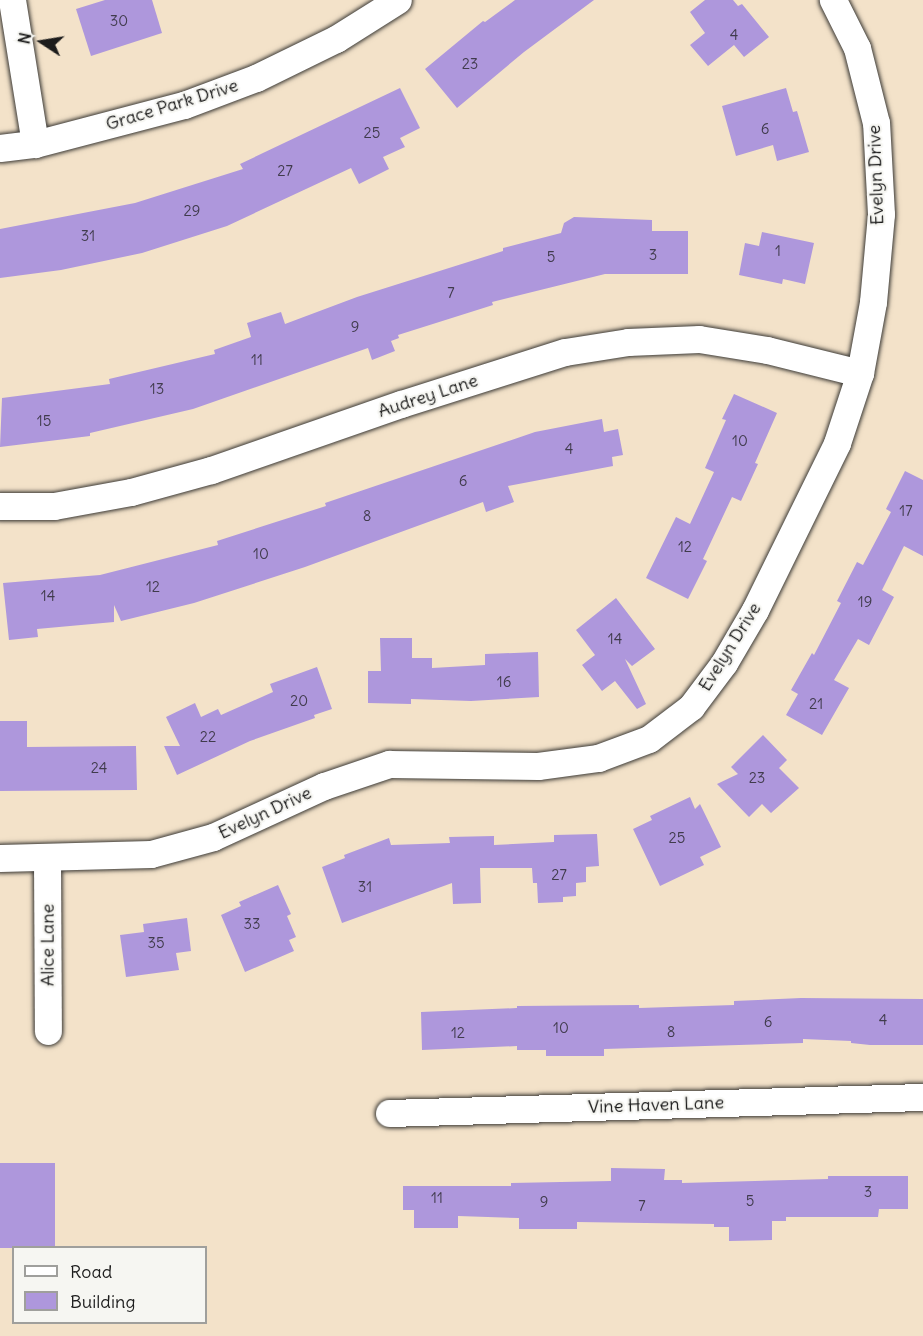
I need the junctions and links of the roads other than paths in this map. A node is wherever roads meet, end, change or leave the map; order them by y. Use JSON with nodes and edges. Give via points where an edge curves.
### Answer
{"nodes":[{"id":1,"x":12,"y":0,"type":"edge"},
{"id":2,"x":398,"y":0,"type":"edge"},
{"id":3,"x":833,"y":0,"type":"edge"},
{"id":4,"x":35,"y":144,"type":"junction"},
{"id":5,"x":0,"y":148,"type":"edge"},
{"id":6,"x":860,"y":373,"type":"junction"},
{"id":7,"x":0,"y":506,"type":"edge"},
{"id":8,"x":0,"y":858,"type":"edge"},
{"id":9,"x":47,"y":858,"type":"junction"},
{"id":10,"x":48,"y":1031,"type":"dead end"},
{"id":11,"x":923,"y":1096,"type":"edge"},
{"id":12,"x":389,"y":1113,"type":"dead end"}],
"edges":[{"from":1,"to":4,"type":"street"},
{"from":2,"to":4,"type":"street","name":"Grace Park Drive","via":[[336,39],[256,78],[184,105]]},
{"from":3,"to":6,"type":"street","name":"Evelyn Drive","via":[[857,48],[876,123],[880,214],[873,302]]},
{"from":4,"to":5,"type":"street","name":"Grace Park Drive"},
{"from":6,"to":7,"type":"street","name":"Audrey Lane","via":[[767,350],[699,339],[628,342],[565,352],[211,470],[131,492],[54,506]]},
{"from":6,"to":9,"type":"street","name":"Evelyn Drive","via":[[837,443],[755,610],[724,663],[691,706],[649,739],[598,758],[538,766],[389,764],[324,786],[192,843],[151,854]]},
{"from":8,"to":9,"type":"street","name":"Evelyn Drive"},
{"from":9,"to":10,"type":"street","name":"Alice Lane"},
{"from":11,"to":12,"type":"street","name":"Vine Haven Lane"}]}
